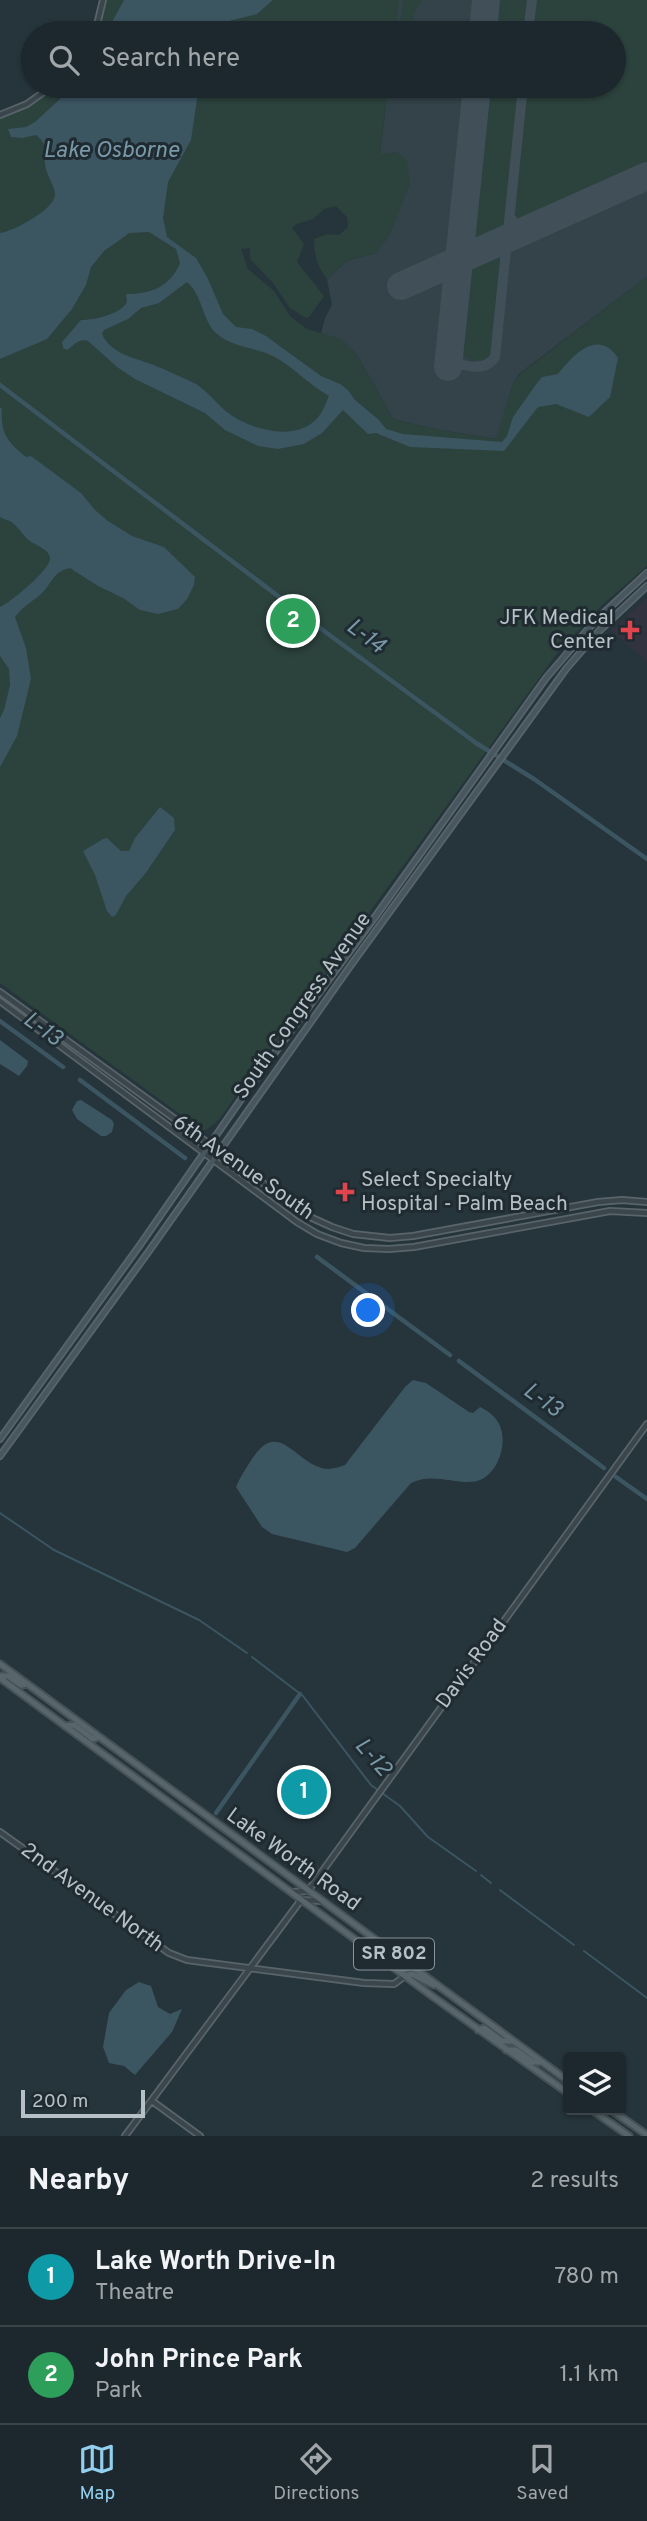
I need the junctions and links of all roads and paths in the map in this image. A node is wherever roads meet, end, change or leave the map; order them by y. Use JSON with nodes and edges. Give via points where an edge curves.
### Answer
{"nodes":[{"id":1,"x":103,"y":0,"type":"edge"},
{"id":2,"x":98,"y":21,"type":"edge"},
{"id":3,"x":35,"y":98,"type":"edge"},
{"id":4,"x":0,"y":115,"type":"edge"},
{"id":5,"x":647,"y":573,"type":"edge"},
{"id":6,"x":647,"y":586,"type":"edge"},
{"id":7,"x":355,"y":945,"type":"junction"},
{"id":8,"x":344,"y":960,"type":"junction"},
{"id":9,"x":351,"y":965,"type":"junction"},
{"id":10,"x":341,"y":978,"type":"junction"},
{"id":11,"x":0,"y":992,"type":"edge"},
{"id":12,"x":0,"y":1001,"type":"edge"},
{"id":13,"x":210,"y":1144,"type":"junction"},
{"id":14,"x":220,"y":1152,"type":"junction"},
{"id":15,"x":204,"y":1153,"type":"junction"},
{"id":16,"x":214,"y":1161,"type":"junction"},
{"id":17,"x":647,"y":1202,"type":"edge"},
{"id":18,"x":645,"y":1212,"type":"edge"},
{"id":19,"x":647,"y":1424,"type":"edge"},
{"id":20,"x":0,"y":1439,"type":"edge"},
{"id":21,"x":0,"y":1456,"type":"edge"},
{"id":22,"x":0,"y":1664,"type":"edge"},
{"id":23,"x":0,"y":1670,"type":"edge"},
{"id":24,"x":8,"y":1670,"type":"junction"},
{"id":25,"x":0,"y":1677,"type":"edge"},
{"id":26,"x":27,"y":1684,"type":"junction"},
{"id":27,"x":65,"y":1726,"type":"junction"},
{"id":28,"x":99,"y":1737,"type":"junction"},
{"id":29,"x":0,"y":1832,"type":"edge"},
{"id":30,"x":308,"y":1891,"type":"junction"},
{"id":31,"x":290,"y":1892,"type":"junction"},
{"id":32,"x":300,"y":1900,"type":"junction"},
{"id":33,"x":322,"y":1901,"type":"junction"},
{"id":34,"x":377,"y":1956,"type":"junction"},
{"id":35,"x":411,"y":1967,"type":"junction"},
{"id":36,"x":249,"y":1968,"type":"junction"},
{"id":37,"x":405,"y":1976,"type":"junction"},
{"id":38,"x":437,"y":1985,"type":"junction"},
{"id":39,"x":478,"y":2030,"type":"junction"},
{"id":40,"x":512,"y":2041,"type":"junction"},
{"id":41,"x":506,"y":2050,"type":"junction"},
{"id":42,"x":540,"y":2062,"type":"junction"},
{"id":43,"x":563,"y":2078,"type":"edge"},
{"id":44,"x":563,"y":2090,"type":"edge"},
{"id":45,"x":152,"y":2101,"type":"junction"},
{"id":46,"x":599,"y":2115,"type":"edge"},
{"id":47,"x":618,"y":2115,"type":"edge"},
{"id":48,"x":647,"y":2135,"type":"edge"},
{"id":49,"x":125,"y":2136,"type":"edge"},
{"id":50,"x":200,"y":2136,"type":"edge"},
{"id":51,"x":629,"y":2136,"type":"edge"}],
"edges":[{"from":1,"to":2,"type":"street"},
{"from":3,"to":4,"type":"street"},
{"from":5,"to":7,"type":"main road","name":"South Congress Avenue","via":[[572,645]]},
{"from":6,"to":9,"type":"main road","name":"South Congress Avenue","via":[[579,652]]},
{"from":7,"to":8,"type":"main road","name":"South Congress Avenue"},
{"from":7,"to":9,"type":"main road"},
{"from":8,"to":10,"type":"main road"},
{"from":8,"to":13,"type":"main road","name":"South Congress Avenue"},
{"from":9,"to":10,"type":"main road","name":"South Congress Avenue"},
{"from":10,"to":14,"type":"main road","name":"South Congress Avenue"},
{"from":11,"to":13,"type":"street","name":"6th Avenue South"},
{"from":12,"to":15,"type":"street","name":"6th Avenue South"},
{"from":13,"to":14,"type":"street","name":"6th Avenue South"},
{"from":13,"to":15,"type":"main road","name":"South Congress Avenue"},
{"from":14,"to":16,"type":"main road","name":"South Congress Avenue"},
{"from":14,"to":17,"type":"street","name":"6th Avenue South","via":[[310,1217],[365,1236],[414,1236],[611,1201]]},
{"from":15,"to":16,"type":"street","name":"6th Avenue South"},
{"from":15,"to":20,"type":"main road","name":"South Congress Avenue"},
{"from":16,"to":18,"type":"street","name":"6th Avenue South","via":[[297,1223],[329,1239],[364,1248],[414,1247],[610,1211]]},
{"from":16,"to":21,"type":"main road","name":"South Congress Avenue"},
{"from":19,"to":30,"type":"street","name":"Davis Road"},
{"from":22,"to":24,"type":"main road","name":"Lake Worth Road","number":"SR 802"},
{"from":23,"to":24,"type":"main road"},
{"from":24,"to":26,"type":"main road","name":"Lake Worth Road","number":"SR 802"},
{"from":25,"to":26,"type":"main road"},
{"from":25,"to":27,"type":"main road","name":"Lake Worth Road","number":"SR 802"},
{"from":26,"to":28,"type":"main road","name":"Lake Worth Road","number":"SR 802"},
{"from":27,"to":28,"type":"main road","via":[[74,1725],[93,1739]]},
{"from":27,"to":31,"type":"main road","name":"Lake Worth Road","number":"SR 802"},
{"from":28,"to":30,"type":"main road","name":"Lake Worth Road","number":"SR 802"},
{"from":29,"to":36,"type":"street","name":"2nd Avenue North","via":[[169,1954]]},
{"from":30,"to":31,"type":"street"},
{"from":30,"to":33,"type":"main road","name":"Lake Worth Road","number":"SR 802"},
{"from":31,"to":32,"type":"main road","name":"Lake Worth Road","number":"SR 802"},
{"from":32,"to":33,"type":"street"},
{"from":32,"to":34,"type":"main road","name":"Lake Worth Road","number":"SR 802"},
{"from":32,"to":36,"type":"street"},
{"from":33,"to":35,"type":"main road","name":"Lake Worth Road","number":"SR 802"},
{"from":34,"to":35,"type":"main road","via":[[404,1970]]},
{"from":34,"to":37,"type":"main road","name":"Lake Worth Road","number":"SR 802"},
{"from":35,"to":38,"type":"main road","name":"Lake Worth Road","number":"SR 802"},
{"from":36,"to":37,"type":"street","name":"2nd Avenue North","via":[[364,1983],[394,1984]]},
{"from":36,"to":45,"type":"street"},
{"from":37,"to":38,"type":"main road","via":[[412,1974]]},
{"from":37,"to":39,"type":"main road","name":"Lake Worth Road","number":"SR 802"},
{"from":38,"to":40,"type":"main road","name":"Lake Worth Road","number":"SR 802"},
{"from":39,"to":40,"type":"main road","via":[[484,2028],[502,2041]]},
{"from":39,"to":41,"type":"main road","name":"Lake Worth Road","number":"SR 802"},
{"from":40,"to":42,"type":"main road","name":"Lake Worth Road","number":"SR 802"},
{"from":41,"to":42,"type":"main road"},
{"from":41,"to":44,"type":"main road","name":"Lake Worth Road","number":"SR 802"},
{"from":42,"to":43,"type":"main road","name":"Lake Worth Road","number":"SR 802"},
{"from":45,"to":49,"type":"street"},
{"from":45,"to":50,"type":"street"},
{"from":46,"to":51,"type":"main road"},
{"from":47,"to":48,"type":"main road"}]}
